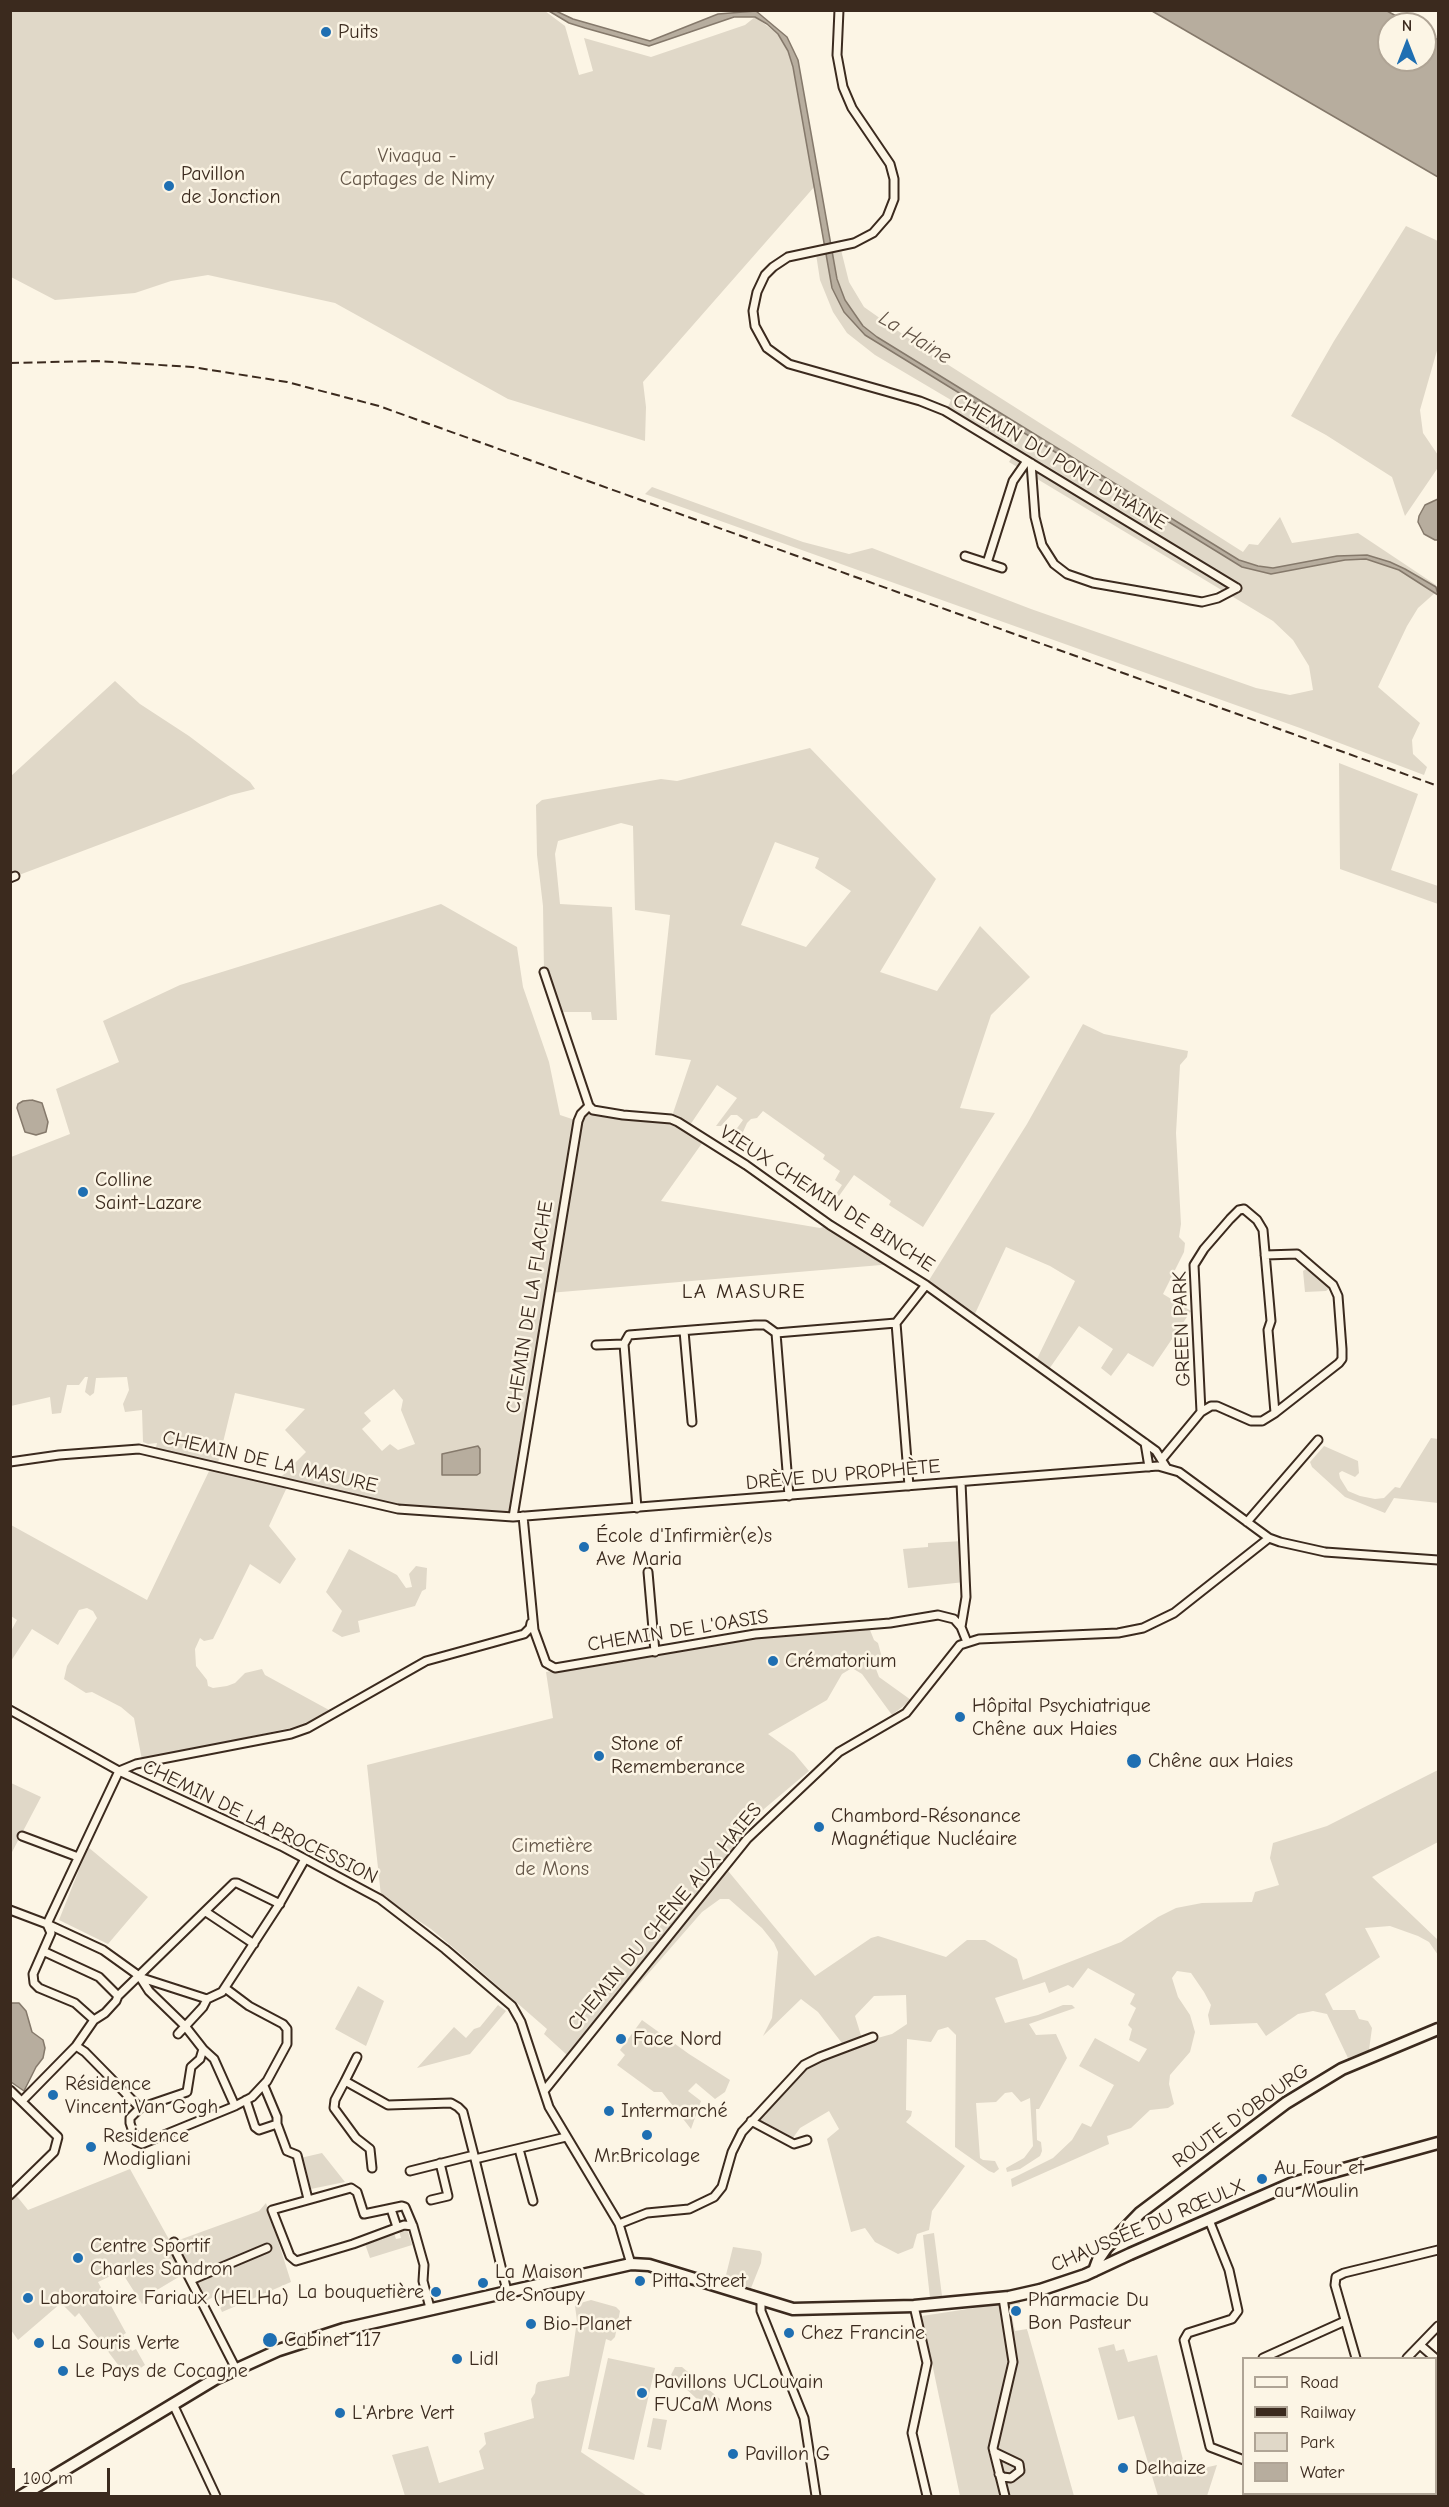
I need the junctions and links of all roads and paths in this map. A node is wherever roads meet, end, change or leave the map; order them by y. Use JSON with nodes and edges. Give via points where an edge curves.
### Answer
{"nodes":[{"id":1,"x":839,"y":10,"type":"edge"},
{"id":2,"x":1029,"y":462,"type":"junction"},
{"id":3,"x":965,"y":556,"type":"dead end"},
{"id":4,"x":987,"y":563,"type":"junction"},
{"id":5,"x":1002,"y":568,"type":"dead end"},
{"id":6,"x":544,"y":972,"type":"dead end"},
{"id":7,"x":589,"y":1106,"type":"junction"},
{"id":8,"x":1265,"y":1255,"type":"junction"},
{"id":9,"x":926,"y":1285,"type":"junction"},
{"id":10,"x":896,"y":1323,"type":"junction"},
{"id":11,"x":684,"y":1331,"type":"junction"},
{"id":12,"x":776,"y":1333,"type":"junction"},
{"id":13,"x":624,"y":1344,"type":"junction"},
{"id":14,"x":596,"y":1345,"type":"dead end"},
{"id":15,"x":1201,"y":1412,"type":"junction"},
{"id":16,"x":1275,"y":1413,"type":"junction"},
{"id":17,"x":692,"y":1422,"type":"dead end"},
{"id":18,"x":1318,"y":1440,"type":"dead end"},
{"id":19,"x":1145,"y":1443,"type":"junction"},
{"id":20,"x":1162,"y":1459,"type":"junction"},
{"id":21,"x":10,"y":1462,"type":"edge"},
{"id":22,"x":1149,"y":1467,"type":"junction"},
{"id":23,"x":1166,"y":1467,"type":"junction"},
{"id":24,"x":961,"y":1482,"type":"junction"},
{"id":25,"x":909,"y":1486,"type":"junction"},
{"id":26,"x":789,"y":1496,"type":"junction"},
{"id":27,"x":637,"y":1508,"type":"junction"},
{"id":28,"x":523,"y":1516,"type":"junction"},
{"id":29,"x":513,"y":1517,"type":"junction"},
{"id":30,"x":1247,"y":1522,"type":"junction"},
{"id":31,"x":1269,"y":1538,"type":"junction"},
{"id":32,"x":1438,"y":1560,"type":"edge"},
{"id":33,"x":648,"y":1572,"type":"dead end"},
{"id":34,"x":531,"y":1617,"type":"junction"},
{"id":35,"x":961,"y":1627,"type":"junction"},
{"id":36,"x":967,"y":1642,"type":"junction"},
{"id":37,"x":655,"y":1652,"type":"junction"},
{"id":38,"x":10,"y":1710,"type":"edge"},
{"id":39,"x":119,"y":1771,"type":"junction"},
{"id":40,"x":22,"y":1836,"type":"dead end"},
{"id":41,"x":78,"y":1857,"type":"junction"},
{"id":42,"x":304,"y":1859,"type":"junction"},
{"id":43,"x":280,"y":1904,"type":"junction"},
{"id":44,"x":10,"y":1910,"type":"edge"},
{"id":45,"x":206,"y":1912,"type":"junction"},
{"id":46,"x":47,"y":1924,"type":"junction"},
{"id":47,"x":254,"y":1944,"type":"junction"},
{"id":48,"x":45,"y":1952,"type":"junction"},
{"id":49,"x":140,"y":1977,"type":"junction"},
{"id":50,"x":225,"y":1988,"type":"junction"},
{"id":51,"x":118,"y":1996,"type":"junction"},
{"id":52,"x":207,"y":1999,"type":"junction"},
{"id":53,"x":94,"y":2020,"type":"junction"},
{"id":54,"x":185,"y":2026,"type":"junction"},
{"id":55,"x":1438,"y":2029,"type":"edge"},
{"id":56,"x":178,"y":2034,"type":"dead end"},
{"id":57,"x":873,"y":2037,"type":"dead end"},
{"id":58,"x":76,"y":2046,"type":"junction"},
{"id":59,"x":203,"y":2049,"type":"junction"},
{"id":60,"x":357,"y":2057,"type":"dead end"},
{"id":61,"x":345,"y":2081,"type":"junction"},
{"id":62,"x":264,"y":2086,"type":"junction"},
{"id":63,"x":10,"y":2090,"type":"edge"},
{"id":64,"x":544,"y":2091,"type":"junction"},
{"id":65,"x":246,"y":2100,"type":"junction"},
{"id":66,"x":22,"y":2101,"type":"junction"},
{"id":67,"x":235,"y":2106,"type":"junction"},
{"id":68,"x":140,"y":2108,"type":"junction"},
{"id":69,"x":751,"y":2121,"type":"junction"},
{"id":70,"x":277,"y":2124,"type":"junction"},
{"id":71,"x":566,"y":2137,"type":"junction"},
{"id":72,"x":807,"y":2140,"type":"dead end"},
{"id":73,"x":1438,"y":2143,"type":"edge"},
{"id":74,"x":519,"y":2149,"type":"junction"},
{"id":75,"x":475,"y":2157,"type":"junction"},
{"id":76,"x":440,"y":2163,"type":"junction"},
{"id":77,"x":372,"y":2168,"type":"dead end"},
{"id":78,"x":410,"y":2170,"type":"dead end"},
{"id":79,"x":10,"y":2195,"type":"edge"},
{"id":80,"x":308,"y":2199,"type":"junction"},
{"id":81,"x":431,"y":2200,"type":"dead end"},
{"id":82,"x":533,"y":2201,"type":"dead end"},
{"id":83,"x":392,"y":2209,"type":"junction"},
{"id":84,"x":1209,"y":2220,"type":"junction"},
{"id":85,"x":619,"y":2224,"type":"junction"},
{"id":86,"x":413,"y":2226,"type":"junction"},
{"id":87,"x":397,"y":2227,"type":"junction"},
{"id":88,"x":174,"y":2242,"type":"dead end"},
{"id":89,"x":267,"y":2248,"type":"dead end"},
{"id":90,"x":1438,"y":2250,"type":"edge"},
{"id":91,"x":631,"y":2264,"type":"junction"},
{"id":92,"x":1094,"y":2271,"type":"junction"},
{"id":93,"x":191,"y":2280,"type":"junction"},
{"id":94,"x":507,"y":2291,"type":"junction"},
{"id":95,"x":1003,"y":2298,"type":"junction"},
{"id":96,"x":761,"y":2300,"type":"junction"},
{"id":97,"x":914,"y":2306,"type":"junction"},
{"id":98,"x":430,"y":2308,"type":"junction"},
{"id":99,"x":1346,"y":2321,"type":"junction"},
{"id":100,"x":1438,"y":2326,"type":"edge"},
{"id":101,"x":1420,"y":2345,"type":"junction"},
{"id":102,"x":1265,"y":2357,"type":"edge"},
{"id":103,"x":1356,"y":2357,"type":"edge"},
{"id":104,"x":1408,"y":2357,"type":"edge"},
{"id":105,"x":1434,"y":2357,"type":"edge"},
{"id":106,"x":236,"y":2369,"type":"junction"},
{"id":107,"x":173,"y":2404,"type":"junction"},
{"id":108,"x":994,"y":2452,"type":"junction"},
{"id":109,"x":1242,"y":2459,"type":"edge"},
{"id":110,"x":999,"y":2474,"type":"junction"},
{"id":111,"x":21,"y":2496,"type":"edge"},
{"id":112,"x":216,"y":2496,"type":"edge"},
{"id":113,"x":816,"y":2496,"type":"edge"},
{"id":114,"x":927,"y":2496,"type":"edge"},
{"id":115,"x":1005,"y":2496,"type":"edge"}],
"edges":[{"from":1,"to":2,"type":"street","name":"CHEMIN DU PONT D'HAINE","via":[[837,55],[843,87],[852,108],[890,164],[895,186],[891,208],[880,226],[860,241],[779,262],[765,275],[757,292],[755,326],[772,354],[789,364],[939,408]]},
{"from":2,"to":2,"type":"street","name":"CHEMIN DU PONT D'HAINE","via":[[1237,588],[1202,602],[1093,583],[1067,574],[1054,564],[1042,545]]},
{"from":2,"to":4,"type":"street","via":[[1013,481]]},
{"from":3,"to":4,"type":"street"},
{"from":4,"to":5,"type":"street"},
{"from":6,"to":7,"type":"street"},
{"from":7,"to":9,"type":"street","name":"VIEUX CHEMIN DE BINCHE","via":[[606,1113],[678,1122]]},
{"from":7,"to":29,"type":"street","name":"CHEMIN DE LA FLACHE","via":[[578,1121]]},
{"from":8,"to":15,"type":"street","name":"GREEN PARK","via":[[1260,1225],[1244,1209],[1235,1213],[1194,1265]]},
{"from":8,"to":16,"type":"street","name":"GREEN PARK"},
{"from":8,"to":16,"type":"street","name":"GREEN PARK","via":[[1297,1254],[1333,1285],[1338,1296],[1342,1349],[1339,1363]]},
{"from":9,"to":10,"type":"street"},
{"from":9,"to":19,"type":"street","name":"VIEUX CHEMIN DE BINCHE"},
{"from":10,"to":12,"type":"street"},
{"from":10,"to":25,"type":"street"},
{"from":11,"to":12,"type":"street","via":[[765,1325]]},
{"from":11,"to":13,"type":"street","via":[[629,1335]]},
{"from":11,"to":17,"type":"street"},
{"from":12,"to":26,"type":"street"},
{"from":13,"to":14,"type":"street"},
{"from":13,"to":27,"type":"street"},
{"from":15,"to":16,"type":"street","name":"GREEN PARK","via":[[1217,1406],[1257,1422]]},
{"from":15,"to":20,"type":"street","name":"GREEN PARK"},
{"from":18,"to":30,"type":"street"},
{"from":19,"to":20,"type":"street","name":"VIEUX CHEMIN DE BINCHE"},
{"from":19,"to":22,"type":"street"},
{"from":20,"to":23,"type":"street","name":"VIEUX CHEMIN DE BINCHE"},
{"from":21,"to":29,"type":"street","name":"CHEMIN DE LA MASURE","via":[[139,1449],[398,1509]]},
{"from":22,"to":23,"type":"street","name":"DRÈVE DU PROPHÈTE"},
{"from":22,"to":24,"type":"street","name":"DRÈVE DU PROPHÈTE"},
{"from":23,"to":30,"type":"street","via":[[1179,1472]]},
{"from":24,"to":25,"type":"street","name":"DRÈVE DU PROPHÈTE"},
{"from":24,"to":35,"type":"street","via":[[966,1597]]},
{"from":25,"to":26,"type":"street","name":"DRÈVE DU PROPHÈTE"},
{"from":26,"to":27,"type":"street","name":"DRÈVE DU PROPHÈTE"},
{"from":27,"to":28,"type":"street","name":"DRÈVE DU PROPHÈTE"},
{"from":28,"to":29,"type":"street","name":"CHEMIN DE LA MASURE"},
{"from":28,"to":34,"type":"street","name":"CHEMIN DE L'OASIS"},
{"from":30,"to":31,"type":"street"},
{"from":31,"to":32,"type":"street","via":[[1325,1552]]},
{"from":31,"to":36,"type":"street","via":[[1174,1613],[1143,1628],[1118,1634]]},
{"from":33,"to":37,"type":"street"},
{"from":34,"to":37,"type":"street","name":"CHEMIN DE L'OASIS","via":[[544,1659],[555,1668]]},
{"from":34,"to":39,"type":"street","via":[[530,1628],[524,1634],[426,1661],[308,1728],[136,1764]]},
{"from":35,"to":36,"type":"street"},
{"from":35,"to":37,"type":"street","name":"CHEMIN DE L'OASIS","via":[[954,1619],[938,1615],[890,1623],[770,1632]]},
{"from":36,"to":64,"type":"street","name":"CHEMIN DU CHÊNE AUX HAIES","via":[[952,1652],[906,1713],[839,1752],[747,1839]]},
{"from":38,"to":39,"type":"street","name":"CHEMIN DE LA PROCESSION"},
{"from":39,"to":41,"type":"street"},
{"from":39,"to":42,"type":"street","name":"CHEMIN DE LA PROCESSION"},
{"from":40,"to":41,"type":"street"},
{"from":41,"to":46,"type":"street"},
{"from":42,"to":43,"type":"street"},
{"from":42,"to":64,"type":"street","name":"CHEMIN DE LA PROCESSION","via":[[402,1914],[512,2006]]},
{"from":43,"to":45,"type":"street","via":[[237,1883]]},
{"from":43,"to":47,"type":"street"},
{"from":44,"to":46,"type":"street"},
{"from":45,"to":47,"type":"street"},
{"from":45,"to":49,"type":"street"},
{"from":46,"to":48,"type":"street","via":[[51,1933]]},
{"from":46,"to":49,"type":"street","via":[[103,1950]]},
{"from":47,"to":50,"type":"street"},
{"from":48,"to":51,"type":"street","via":[[99,1977]]},
{"from":48,"to":53,"type":"street","via":[[33,1974],[34,1983],[75,2003]]},
{"from":49,"to":51,"type":"street"},
{"from":49,"to":52,"type":"street"},
{"from":49,"to":54,"type":"street"},
{"from":50,"to":52,"type":"street"},
{"from":50,"to":62,"type":"street","via":[[287,2029],[287,2044]]},
{"from":51,"to":53,"type":"street"},
{"from":52,"to":54,"type":"street"},
{"from":53,"to":58,"type":"street"},
{"from":54,"to":56,"type":"street"},
{"from":54,"to":59,"type":"street"},
{"from":55,"to":92,"type":"main road","name":"ROUTE D'OBOURG","via":[[1342,2069],[1286,2103],[1140,2213],[1107,2247]]},
{"from":57,"to":69,"type":"street","via":[[804,2065]]},
{"from":58,"to":66,"type":"street"},
{"from":58,"to":68,"type":"street"},
{"from":59,"to":67,"type":"street","via":[[214,2059]]},
{"from":59,"to":68,"type":"street","via":[[200,2059],[190,2067],[188,2092]]},
{"from":60,"to":61,"type":"street"},
{"from":61,"to":75,"type":"street","via":[[388,2105],[455,2105],[463,2112]]},
{"from":61,"to":77,"type":"street","via":[[334,2108],[356,2138],[370,2149]]},
{"from":62,"to":65,"type":"street"},
{"from":62,"to":70,"type":"street"},
{"from":63,"to":66,"type":"street"},
{"from":64,"to":71,"type":"street","name":"CHEMIN DE LA PROCESSION"},
{"from":65,"to":67,"type":"street"},
{"from":65,"to":70,"type":"street","via":[[255,2127],[259,2130]]},
{"from":66,"to":79,"type":"street","via":[[58,2137],[54,2152]]},
{"from":67,"to":68,"type":"street","via":[[142,2144],[136,2141],[130,2123]]},
{"from":69,"to":72,"type":"street","via":[[794,2144]]},
{"from":69,"to":85,"type":"street","via":[[714,2197],[689,2209],[647,2213]]},
{"from":70,"to":80,"type":"street","via":[[287,2151],[297,2155]]},
{"from":71,"to":74,"type":"street"},
{"from":71,"to":85,"type":"street","name":"CHEMIN DE LA PROCESSION"},
{"from":73,"to":84,"type":"main road","name":"CHAUSSÉE DU RŒULX","via":[[1293,2183]]},
{"from":74,"to":75,"type":"street"},
{"from":74,"to":82,"type":"street"},
{"from":75,"to":76,"type":"street"},
{"from":75,"to":94,"type":"street"},
{"from":76,"to":78,"type":"street"},
{"from":76,"to":81,"type":"street","via":[[448,2196]]},
{"from":80,"to":83,"type":"street","via":[[351,2188],[357,2192],[362,2212],[369,2215]]},
{"from":80,"to":87,"type":"street","via":[[272,2210],[292,2259]]},
{"from":83,"to":86,"type":"street","via":[[405,2207]]},
{"from":83,"to":87,"type":"street"},
{"from":84,"to":92,"type":"main road","name":"CHAUSSÉE DU RŒULX"},
{"from":84,"to":109,"type":"street","via":[[1229,2270],[1238,2311],[1232,2319],[1188,2333],[1184,2340],[1210,2447]]},
{"from":85,"to":91,"type":"street","name":"CHEMIN DE LA PROCESSION"},
{"from":86,"to":87,"type":"street"},
{"from":86,"to":98,"type":"street"},
{"from":88,"to":93,"type":"street"},
{"from":89,"to":93,"type":"street"},
{"from":90,"to":99,"type":"street","via":[[1336,2277]]},
{"from":91,"to":94,"type":"main road","name":"CHAUSSÉE DU RŒULX"},
{"from":91,"to":96,"type":"main road","name":"CHAUSSÉE DU RŒULX","via":[[649,2265]]},
{"from":92,"to":95,"type":"main road","name":"CHAUSSÉE DU RŒULX","via":[[1055,2286]]},
{"from":93,"to":106,"type":"street"},
{"from":94,"to":98,"type":"main road","name":"CHAUSSÉE DU RŒULX"},
{"from":95,"to":97,"type":"main road","name":"CHAUSSÉE DU RŒULX"},
{"from":95,"to":108,"type":"street","via":[[1013,2362]]},
{"from":96,"to":97,"type":"main road","name":"CHAUSSÉE DU RŒULX","via":[[808,2310]]},
{"from":96,"to":113,"type":"street","via":[[761,2311],[804,2418]]},
{"from":97,"to":114,"type":"street","via":[[927,2363],[912,2433]]},
{"from":98,"to":106,"type":"main road","name":"CHAUSSÉE DU RŒULX","via":[[325,2334]]},
{"from":99,"to":102,"type":"street"},
{"from":99,"to":103,"type":"street"},
{"from":100,"to":101,"type":"street"},
{"from":101,"to":104,"type":"street"},
{"from":101,"to":105,"type":"street"},
{"from":106,"to":107,"type":"main road","name":"CHAUSSÉE DU RŒULX"},
{"from":107,"to":111,"type":"main road","name":"CHAUSSÉE DU RŒULX"},
{"from":107,"to":112,"type":"street"},
{"from":108,"to":110,"type":"street"},
{"from":108,"to":110,"type":"street","via":[[1019,2464],[1020,2471],[1011,2478]]},
{"from":110,"to":115,"type":"street"}]}
